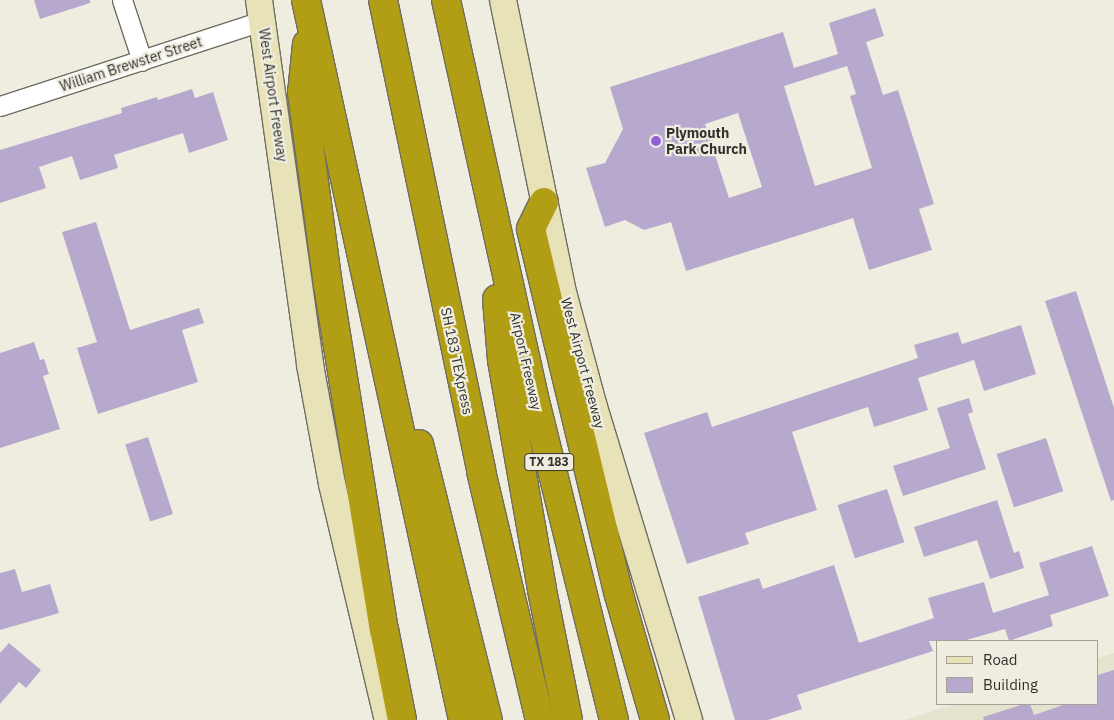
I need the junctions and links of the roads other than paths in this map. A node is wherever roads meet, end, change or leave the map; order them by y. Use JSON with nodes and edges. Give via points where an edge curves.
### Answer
{"nodes":[{"id":1,"x":122,"y":0,"type":"edge"},
{"id":2,"x":366,"y":0,"type":"edge"},
{"id":3,"x":383,"y":0,"type":"edge"},
{"id":4,"x":446,"y":0,"type":"edge"},
{"id":5,"x":503,"y":0,"type":"edge"},
{"id":6,"x":261,"y":10,"type":"edge"},
{"id":7,"x":308,"y":10,"type":"edge"},
{"id":8,"x":142,"y":61,"type":"junction"},
{"id":9,"x":0,"y":106,"type":"edge"},
{"id":10,"x":489,"y":202,"type":"junction"},
{"id":11,"x":544,"y":202,"type":"junction"},
{"id":12,"x":384,"y":367,"type":"junction"},
{"id":13,"x":388,"y":720,"type":"edge"},
{"id":14,"x":402,"y":720,"type":"edge"},
{"id":15,"x":463,"y":720,"type":"edge"},
{"id":16,"x":488,"y":720,"type":"edge"},
{"id":17,"x":522,"y":720,"type":"edge"},
{"id":18,"x":540,"y":720,"type":"edge"},
{"id":19,"x":568,"y":720,"type":"edge"},
{"id":20,"x":614,"y":720,"type":"edge"},
{"id":21,"x":655,"y":720,"type":"edge"},
{"id":22,"x":689,"y":720,"type":"edge"}],
"edges":[{"from":1,"to":8,"type":"street"},
{"from":2,"to":17,"type":"highway","name":"SH 183 TEXpress","via":[[471,508]]},
{"from":3,"to":18,"type":"highway","name":"SH 183 TEXpress","via":[[481,471]]},
{"from":4,"to":10,"type":"highway","name":"Airport Freeway","number":"TX 183"},
{"from":5,"to":11,"type":"main road","name":"West Airport Freeway"},
{"from":6,"to":8,"type":"street","name":"William Brewster Street"},
{"from":6,"to":13,"type":"main road","name":"West Airport Freeway","via":[[322,431]]},
{"from":7,"to":12,"type":"highway"},
{"from":7,"to":14,"type":"highway","via":[[302,93],[304,112],[331,304]]},
{"from":8,"to":9,"type":"street","name":"William Brewster Street"},
{"from":10,"to":19,"type":"highway","via":[[502,360]]},
{"from":10,"to":20,"type":"highway","name":"Airport Freeway","number":"TX 183","via":[[565,528]]},
{"from":11,"to":21,"type":"highway","via":[[530,229],[619,595]]},
{"from":11,"to":22,"type":"main road","name":"West Airport Freeway","via":[[594,407]]},
{"from":12,"to":15,"type":"highway"},
{"from":12,"to":16,"type":"highway","via":[[421,449]]}]}
